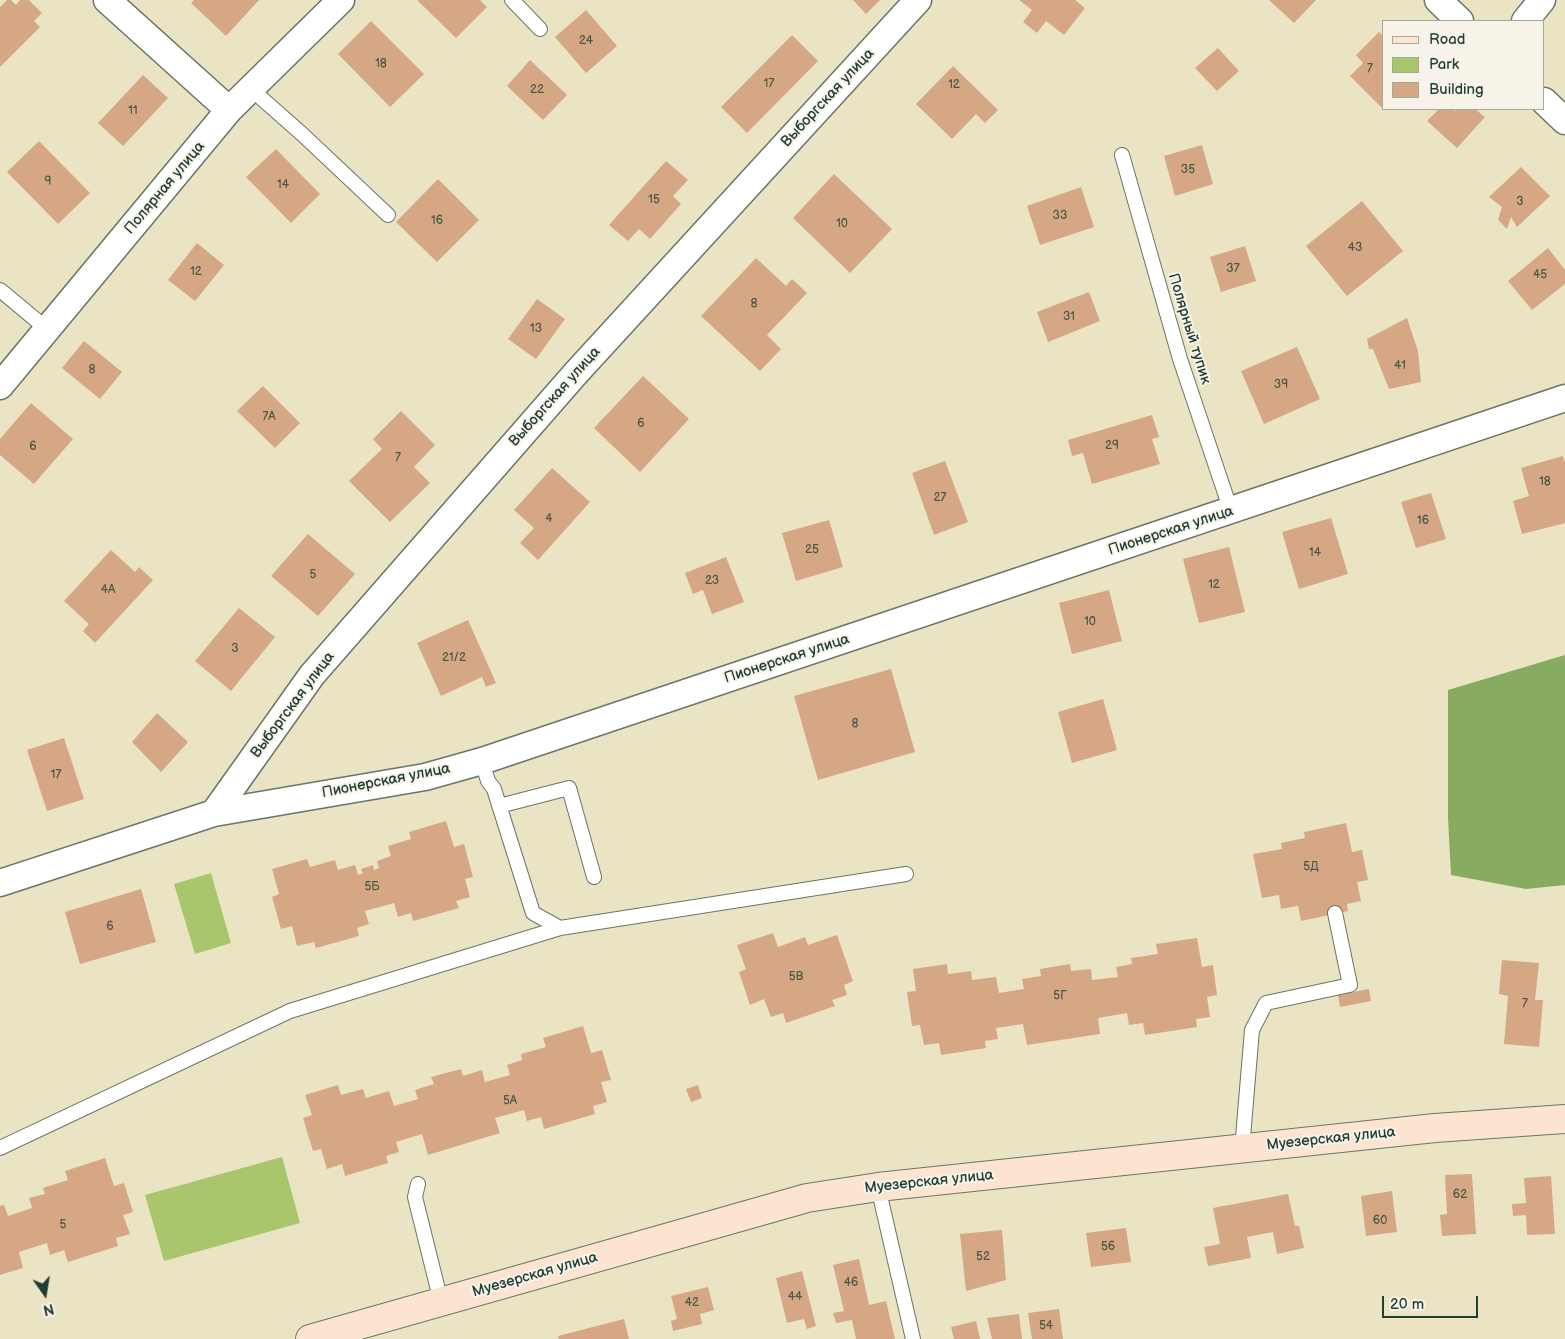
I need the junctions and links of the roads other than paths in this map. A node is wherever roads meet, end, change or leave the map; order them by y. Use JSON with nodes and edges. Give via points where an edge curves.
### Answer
{"nodes":[{"id":1,"x":107,"y":0,"type":"edge"},
{"id":2,"x":341,"y":0,"type":"edge"},
{"id":3,"x":512,"y":0,"type":"edge"},
{"id":4,"x":918,"y":0,"type":"edge"},
{"id":5,"x":1438,"y":0,"type":"edge"},
{"id":6,"x":1542,"y":0,"type":"edge"},
{"id":7,"x":1459,"y":20,"type":"edge"},
{"id":8,"x":1526,"y":20,"type":"edge"},
{"id":9,"x":540,"y":29,"type":"dead end"},
{"id":10,"x":251,"y":89,"type":"junction"},
{"id":11,"x":1545,"y":102,"type":"edge"},
{"id":12,"x":229,"y":110,"type":"junction"},
{"id":13,"x":1565,"y":121,"type":"edge"},
{"id":14,"x":1122,"y":155,"type":"dead end"},
{"id":15,"x":388,"y":215,"type":"dead end"},
{"id":16,"x":0,"y":290,"type":"edge"},
{"id":17,"x":47,"y":329,"type":"junction"},
{"id":18,"x":0,"y":386,"type":"edge"},
{"id":19,"x":1565,"y":398,"type":"edge"},
{"id":20,"x":1230,"y":511,"type":"junction"},
{"id":21,"x":482,"y":761,"type":"junction"},
{"id":22,"x":499,"y":806,"type":"junction"},
{"id":23,"x":214,"y":812,"type":"junction"},
{"id":24,"x":906,"y":874,"type":"dead end"},
{"id":25,"x":594,"y":876,"type":"dead end"},
{"id":26,"x":0,"y":883,"type":"edge"},
{"id":27,"x":1335,"y":913,"type":"dead end"},
{"id":28,"x":560,"y":928,"type":"junction"},
{"id":29,"x":1565,"y":1119,"type":"edge"},
{"id":30,"x":0,"y":1148,"type":"edge"},
{"id":31,"x":1242,"y":1149,"type":"junction"},
{"id":32,"x":418,"y":1184,"type":"dead end"},
{"id":33,"x":878,"y":1187,"type":"junction"},
{"id":34,"x":441,"y":1302,"type":"junction"},
{"id":35,"x":310,"y":1339,"type":"edge"},
{"id":36,"x":913,"y":1339,"type":"edge"}],
"edges":[{"from":1,"to":12,"type":"street"},
{"from":2,"to":10,"type":"street","name":"Полярная улица"},
{"from":3,"to":9,"type":"lane"},
{"from":4,"to":23,"type":"street","name":"Выборгская улица","via":[[576,373],[312,675]]},
{"from":5,"to":7,"type":"street"},
{"from":6,"to":8,"type":"street"},
{"from":10,"to":12,"type":"street","name":"Полярная улица"},
{"from":10,"to":15,"type":"lane"},
{"from":11,"to":13,"type":"street"},
{"from":12,"to":17,"type":"street","name":"Полярная улица"},
{"from":14,"to":20,"type":"lane","name":"Полярный тупик","via":[[1180,359]]},
{"from":16,"to":17,"type":"lane"},
{"from":17,"to":18,"type":"street","name":"Полярная улица"},
{"from":19,"to":20,"type":"street","name":"Пионерская улица"},
{"from":20,"to":21,"type":"street","name":"Пионерская улица"},
{"from":21,"to":22,"type":"lane"},
{"from":21,"to":23,"type":"street","name":"Пионерская улица","via":[[425,777]]},
{"from":22,"to":25,"type":"lane","via":[[569,788]]},
{"from":22,"to":28,"type":"lane","via":[[533,913]]},
{"from":23,"to":26,"type":"street","name":"Пионерская улица"},
{"from":24,"to":28,"type":"lane"},
{"from":27,"to":31,"type":"lane","via":[[1350,985],[1266,1003],[1252,1030]]},
{"from":28,"to":30,"type":"lane","via":[[290,1011]]},
{"from":29,"to":31,"type":"main road","name":"Муезерская улица","via":[[1435,1128]]},
{"from":31,"to":33,"type":"main road","name":"Муезерская улица"},
{"from":32,"to":34,"type":"lane","via":[[415,1197]]},
{"from":33,"to":34,"type":"main road","name":"Муезерская улица","via":[[807,1198]]},
{"from":33,"to":36,"type":"lane"},
{"from":34,"to":35,"type":"main road","name":"Муезерская улица"}]}
